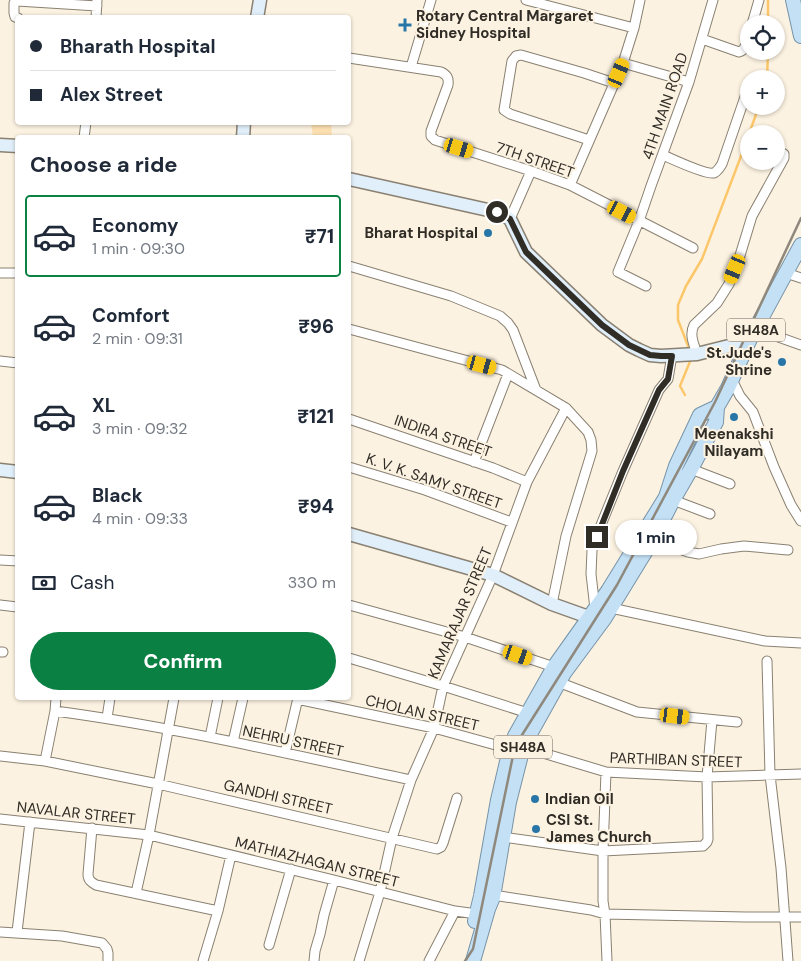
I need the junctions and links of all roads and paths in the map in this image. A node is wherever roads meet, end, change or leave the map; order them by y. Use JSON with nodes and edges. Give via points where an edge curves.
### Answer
{"nodes":[{"id":1,"x":260,"y":0,"type":"edge"},
{"id":2,"x":431,"y":0,"type":"edge"},
{"id":3,"x":526,"y":0,"type":"edge"},
{"id":4,"x":640,"y":0,"type":"edge"},
{"id":5,"x":713,"y":0,"type":"edge"},
{"id":6,"x":759,"y":0,"type":"edge"},
{"id":7,"x":97,"y":3,"type":"edge"},
{"id":8,"x":794,"y":5,"type":"edge"},
{"id":9,"x":258,"y":15,"type":"edge"},
{"id":10,"x":755,"y":15,"type":"edge"},
{"id":11,"x":15,"y":17,"type":"edge"},
{"id":12,"x":634,"y":28,"type":"junction"},
{"id":13,"x":801,"y":36,"type":"edge"},
{"id":14,"x":702,"y":38,"type":"junction"},
{"id":15,"x":740,"y":52,"type":"edge"},
{"id":16,"x":351,"y":58,"type":"edge"},
{"id":17,"x":623,"y":64,"type":"junction"},
{"id":18,"x":411,"y":68,"type":"junction"},
{"id":19,"x":689,"y":82,"type":"junction"},
{"id":20,"x":614,"y":83,"type":"junction"},
{"id":21,"x":740,"y":112,"type":"edge"},
{"id":22,"x":589,"y":140,"type":"junction"},
{"id":23,"x":0,"y":145,"type":"edge"},
{"id":24,"x":15,"y":146,"type":"edge"},
{"id":25,"x":663,"y":155,"type":"junction"},
{"id":26,"x":777,"y":170,"type":"edge"},
{"id":27,"x":531,"y":171,"type":"junction"},
{"id":28,"x":351,"y":178,"type":"edge"},
{"id":29,"x":570,"y":186,"type":"junction"},
{"id":30,"x":510,"y":219,"type":"junction"},
{"id":31,"x":639,"y":221,"type":"junction"},
{"id":32,"x":801,"y":245,"type":"edge"},
{"id":33,"x":693,"y":248,"type":"dead end"},
{"id":34,"x":351,"y":267,"type":"edge"},
{"id":35,"x":0,"y":273,"type":"edge"},
{"id":36,"x":15,"y":273,"type":"edge"},
{"id":37,"x":786,"y":273,"type":"junction"},
{"id":38,"x":801,"y":278,"type":"edge"},
{"id":39,"x":646,"y":286,"type":"dead end"},
{"id":40,"x":351,"y":330,"type":"edge"},
{"id":41,"x":753,"y":335,"type":"junction"},
{"id":42,"x":801,"y":345,"type":"edge"},
{"id":43,"x":693,"y":354,"type":"junction"},
{"id":44,"x":672,"y":356,"type":"junction"},
{"id":45,"x":0,"y":361,"type":"edge"},
{"id":46,"x":15,"y":363,"type":"edge"},
{"id":47,"x":508,"y":374,"type":"junction"},
{"id":48,"x":730,"y":384,"type":"junction"},
{"id":49,"x":536,"y":390,"type":"junction"},
{"id":50,"x":717,"y":407,"type":"junction"},
{"id":51,"x":566,"y":408,"type":"junction"},
{"id":52,"x":351,"y":420,"type":"edge"},
{"id":53,"x":474,"y":462,"type":"junction"},
{"id":54,"x":351,"y":468,"type":"edge"},
{"id":55,"x":691,"y":469,"type":"junction"},
{"id":56,"x":0,"y":470,"type":"edge"},
{"id":57,"x":15,"y":472,"type":"edge"},
{"id":58,"x":527,"y":482,"type":"junction"},
{"id":59,"x":730,"y":484,"type":"dead end"},
{"id":60,"x":673,"y":500,"type":"junction"},
{"id":61,"x":710,"y":514,"type":"dead end"},
{"id":62,"x":801,"y":521,"type":"edge"},
{"id":63,"x":511,"y":522,"type":"junction"},
{"id":64,"x":351,"y":535,"type":"edge"},
{"id":65,"x":653,"y":539,"type":"junction"},
{"id":66,"x":788,"y":550,"type":"dead end"},
{"id":67,"x":0,"y":560,"type":"edge"},
{"id":68,"x":15,"y":561,"type":"edge"},
{"id":69,"x":493,"y":575,"type":"junction"},
{"id":70,"x":552,"y":604,"type":"junction"},
{"id":71,"x":0,"y":606,"type":"edge"},
{"id":72,"x":351,"y":606,"type":"edge"},
{"id":73,"x":15,"y":607,"type":"edge"},
{"id":74,"x":611,"y":608,"type":"junction"},
{"id":75,"x":595,"y":616,"type":"junction"},
{"id":76,"x":465,"y":637,"type":"junction"},
{"id":77,"x":801,"y":644,"type":"edge"},
{"id":78,"x":351,"y":659,"type":"edge"},
{"id":79,"x":767,"y":661,"type":"dead end"},
{"id":80,"x":554,"y":667,"type":"junction"},
{"id":81,"x":558,"y":682,"type":"junction"},
{"id":82,"x":443,"y":686,"type":"junction"},
{"id":83,"x":56,"y":700,"type":"edge"},
{"id":84,"x":110,"y":700,"type":"edge"},
{"id":85,"x":174,"y":700,"type":"edge"},
{"id":86,"x":218,"y":700,"type":"edge"},
{"id":87,"x":243,"y":700,"type":"edge"},
{"id":88,"x":298,"y":700,"type":"edge"},
{"id":89,"x":307,"y":700,"type":"edge"},
{"id":90,"x":55,"y":711,"type":"junction"},
{"id":91,"x":528,"y":713,"type":"junction"},
{"id":92,"x":107,"y":718,"type":"junction"},
{"id":93,"x":712,"y":720,"type":"junction"},
{"id":94,"x":737,"y":722,"type":"dead end"},
{"id":95,"x":434,"y":728,"type":"junction"},
{"id":96,"x":168,"y":730,"type":"junction"},
{"id":97,"x":210,"y":737,"type":"junction"},
{"id":98,"x":233,"y":742,"type":"junction"},
{"id":99,"x":517,"y":748,"type":"junction"},
{"id":100,"x":285,"y":753,"type":"junction"},
{"id":101,"x":0,"y":756,"type":"edge"},
{"id":102,"x":45,"y":761,"type":"junction"},
{"id":103,"x":606,"y":772,"type":"junction"},
{"id":104,"x":801,"y":774,"type":"edge"},
{"id":105,"x":770,"y":775,"type":"junction"},
{"id":106,"x":706,"y":777,"type":"junction"},
{"id":107,"x":411,"y":780,"type":"junction"},
{"id":108,"x":158,"y":784,"type":"junction"},
{"id":109,"x":457,"y":798,"type":"dead end"},
{"id":110,"x":0,"y":819,"type":"edge"},
{"id":111,"x":30,"y":822,"type":"junction"},
{"id":112,"x":92,"y":828,"type":"junction"},
{"id":113,"x":149,"y":835,"type":"junction"},
{"id":114,"x":503,"y":837,"type":"junction"},
{"id":115,"x":392,"y":838,"type":"junction"},
{"id":116,"x":603,"y":851,"type":"junction"},
{"id":117,"x":231,"y":855,"type":"junction"},
{"id":118,"x":291,"y":869,"type":"junction"},
{"id":119,"x":334,"y":880,"type":"junction"},
{"id":120,"x":380,"y":892,"type":"junction"},
{"id":121,"x":136,"y":893,"type":"junction"},
{"id":122,"x":493,"y":895,"type":"junction"},
{"id":123,"x":218,"y":911,"type":"junction"},
{"id":124,"x":455,"y":911,"type":"junction"},
{"id":125,"x":483,"y":911,"type":"junction"},
{"id":126,"x":605,"y":914,"type":"junction"},
{"id":127,"x":784,"y":917,"type":"junction"},
{"id":128,"x":801,"y":917,"type":"edge"},
{"id":129,"x":0,"y":932,"type":"edge"},
{"id":130,"x":18,"y":932,"type":"junction"},
{"id":131,"x":269,"y":945,"type":"dead end"},
{"id":132,"x":108,"y":961,"type":"edge"},
{"id":133,"x":203,"y":961,"type":"edge"},
{"id":134,"x":314,"y":961,"type":"edge"},
{"id":135,"x":360,"y":961,"type":"edge"},
{"id":136,"x":429,"y":961,"type":"edge"},
{"id":137,"x":474,"y":961,"type":"edge"},
{"id":138,"x":607,"y":961,"type":"edge"},
{"id":139,"x":788,"y":961,"type":"edge"}],
"edges":[{"from":1,"to":9,"type":"street"},
{"from":2,"to":18,"type":"street"},
{"from":3,"to":12,"type":"street"},
{"from":4,"to":12,"type":"street"},
{"from":5,"to":14,"type":"street","name":"4TH MAIN ROAD"},
{"from":6,"to":10,"type":"street"},
{"from":7,"to":11,"type":"street","via":[[17,1],[14,3]]},
{"from":8,"to":13,"type":"main road"},
{"from":12,"to":17,"type":"street"},
{"from":14,"to":15,"type":"street"},
{"from":14,"to":19,"type":"street","name":"4TH MAIN ROAD"},
{"from":16,"to":18,"type":"street","name":"7TH STREET"},
{"from":17,"to":19,"type":"street"},
{"from":17,"to":20,"type":"street"},
{"from":18,"to":27,"type":"street","name":"7TH STREET","via":[[441,72],[448,79],[431,131],[435,140]]},
{"from":19,"to":25,"type":"street","name":"4TH MAIN ROAD"},
{"from":20,"to":22,"type":"street"},
{"from":20,"to":22,"type":"street","via":[[521,55],[512,61],[504,110]]},
{"from":21,"to":25,"type":"street","via":[[722,164],[714,173],[706,173]]},
{"from":22,"to":29,"type":"street"},
{"from":23,"to":24,"type":"street"},
{"from":25,"to":31,"type":"street","name":"4TH MAIN ROAD"},
{"from":26,"to":43,"type":"street","via":[[752,216],[729,284],[717,303],[692,328]]},
{"from":27,"to":29,"type":"street","name":"7TH STREET"},
{"from":27,"to":30,"type":"street"},
{"from":28,"to":30,"type":"street","via":[[497,212]]},
{"from":29,"to":31,"type":"street","name":"7TH STREET"},
{"from":30,"to":44,"type":"street","via":[[526,252],[602,325],[629,345],[650,355]]},
{"from":31,"to":33,"type":"street","name":"7TH STREET"},
{"from":31,"to":39,"type":"street","name":"4TH MAIN ROAD","via":[[618,272]]},
{"from":32,"to":37,"type":"main road","number":"SH48A"},
{"from":34,"to":49,"type":"street","via":[[451,296],[500,316],[512,330]]},
{"from":35,"to":36,"type":"street"},
{"from":37,"to":38,"type":"street"},
{"from":37,"to":41,"type":"main road","number":"SH48A"},
{"from":40,"to":47,"type":"street"},
{"from":41,"to":42,"type":"street"},
{"from":41,"to":43,"type":"street"},
{"from":41,"to":48,"type":"main road","number":"SH48A"},
{"from":43,"to":44,"type":"street"},
{"from":44,"to":75,"type":"street","via":[[668,379],[659,390],[623,471],[592,550]]},
{"from":45,"to":46,"type":"street"},
{"from":47,"to":49,"type":"street"},
{"from":47,"to":53,"type":"street"},
{"from":48,"to":50,"type":"main road","number":"SH48A"},
{"from":48,"to":62,"type":"street","via":[[753,412],[774,467]]},
{"from":49,"to":51,"type":"street"},
{"from":50,"to":55,"type":"main road","number":"SH48A","via":[[716,422]]},
{"from":50,"to":75,"type":"main road","number":"SH48A","via":[[700,415],[666,496]]},
{"from":51,"to":58,"type":"street","name":"KAMARAJAR STREET"},
{"from":51,"to":70,"type":"street","via":[[588,432],[592,451],[566,536]]},
{"from":52,"to":53,"type":"street","name":"INDIRA STREET"},
{"from":53,"to":58,"type":"street","name":"INDIRA STREET"},
{"from":54,"to":63,"type":"street","name":"K. V. K. SAMY STREET","via":[[425,490]]},
{"from":55,"to":59,"type":"street"},
{"from":55,"to":60,"type":"main road","number":"SH48A"},
{"from":56,"to":57,"type":"street"},
{"from":58,"to":63,"type":"street","name":"KAMARAJAR STREET"},
{"from":60,"to":61,"type":"street"},
{"from":60,"to":65,"type":"main road","number":"SH48A"},
{"from":63,"to":69,"type":"street","name":"KAMARAJAR STREET"},
{"from":64,"to":69,"type":"street"},
{"from":65,"to":66,"type":"street","via":[[699,554],[744,546]]},
{"from":65,"to":74,"type":"main road","number":"SH48A"},
{"from":67,"to":68,"type":"street"},
{"from":69,"to":70,"type":"street"},
{"from":69,"to":76,"type":"street","name":"KAMARAJAR STREET"},
{"from":70,"to":75,"type":"street"},
{"from":71,"to":73,"type":"street"},
{"from":72,"to":76,"type":"street"},
{"from":74,"to":75,"type":"main road","number":"SH48A"},
{"from":74,"to":77,"type":"street","via":[[765,641]]},
{"from":75,"to":80,"type":"main road","number":"SH48A"},
{"from":75,"to":81,"type":"main road","number":"SH48A"},
{"from":76,"to":80,"type":"street"},
{"from":76,"to":82,"type":"street","name":"KAMARAJAR STREET"},
{"from":78,"to":82,"type":"street"},
{"from":79,"to":105,"type":"street"},
{"from":80,"to":91,"type":"main road","number":"SH48A"},
{"from":81,"to":93,"type":"street","via":[[637,712]]},
{"from":81,"to":99,"type":"main road","number":"SH48A"},
{"from":82,"to":91,"type":"street"},
{"from":82,"to":95,"type":"street","name":"KAMARAJAR STREET"},
{"from":83,"to":90,"type":"street"},
{"from":84,"to":92,"type":"street"},
{"from":85,"to":96,"type":"street"},
{"from":86,"to":97,"type":"street"},
{"from":87,"to":98,"type":"street"},
{"from":88,"to":100,"type":"street"},
{"from":89,"to":95,"type":"street","name":"CHOLAN STREET"},
{"from":90,"to":92,"type":"street","name":"NEHRU STREET"},
{"from":90,"to":102,"type":"street"},
{"from":91,"to":99,"type":"main road","number":"SH48A"},
{"from":92,"to":96,"type":"street","name":"NEHRU STREET"},
{"from":93,"to":94,"type":"street"},
{"from":93,"to":106,"type":"street"},
{"from":95,"to":99,"type":"street","name":"CHOLAN STREET"},
{"from":95,"to":107,"type":"street","name":"KAMARAJAR STREET"},
{"from":96,"to":97,"type":"street","name":"NEHRU STREET"},
{"from":96,"to":108,"type":"street"},
{"from":97,"to":98,"type":"street","name":"NEHRU STREET"},
{"from":98,"to":100,"type":"street","name":"NEHRU STREET"},
{"from":99,"to":103,"type":"street","name":"PARTHIBAN STREET"},
{"from":99,"to":114,"type":"main road","number":"SH48A"},
{"from":99,"to":125,"type":"main road","number":"SH48A","via":[[498,800],[482,896]]},
{"from":100,"to":107,"type":"street","name":"NEHRU STREET"},
{"from":101,"to":102,"type":"street","name":"GANDHI STREET"},
{"from":102,"to":108,"type":"street","name":"GANDHI STREET"},
{"from":103,"to":106,"type":"street","name":"PARTHIBAN STREET"},
{"from":103,"to":116,"type":"street"},
{"from":104,"to":105,"type":"street","name":"PARTHIBAN STREET"},
{"from":105,"to":106,"type":"street","name":"PARTHIBAN STREET"},
{"from":105,"to":127,"type":"street"},
{"from":106,"to":116,"type":"street","via":[[706,844]]},
{"from":107,"to":115,"type":"street","name":"KAMARAJAR STREET"},
{"from":108,"to":113,"type":"street"},
{"from":108,"to":115,"type":"street","name":"GANDHI STREET"},
{"from":109,"to":115,"type":"street","name":"GANDHI STREET","via":[[441,847]]},
{"from":110,"to":111,"type":"street","name":"NAVALAR STREET"},
{"from":111,"to":112,"type":"street","name":"NAVALAR STREET"},
{"from":111,"to":130,"type":"street"},
{"from":112,"to":113,"type":"street","name":"NAVALAR STREET"},
{"from":112,"to":121,"type":"street","via":[[89,880],[96,885]]},
{"from":113,"to":117,"type":"street","name":"MATHIAZHAGAN STREET"},
{"from":113,"to":121,"type":"street"},
{"from":114,"to":116,"type":"street"},
{"from":114,"to":122,"type":"main road","number":"SH48A"},
{"from":115,"to":120,"type":"street","name":"KAMARAJAR STREET"},
{"from":116,"to":126,"type":"street"},
{"from":117,"to":118,"type":"street","name":"MATHIAZHAGAN STREET"},
{"from":117,"to":123,"type":"street"},
{"from":118,"to":119,"type":"street","name":"MATHIAZHAGAN STREET"},
{"from":118,"to":131,"type":"street"},
{"from":119,"to":120,"type":"street","name":"MATHIAZHAGAN STREET"},
{"from":119,"to":134,"type":"street"},
{"from":120,"to":124,"type":"street","name":"MATHIAZHAGAN STREET"},
{"from":120,"to":135,"type":"street","name":"KAMARAJAR STREET"},
{"from":121,"to":123,"type":"street"},
{"from":122,"to":125,"type":"main road","number":"SH48A"},
{"from":122,"to":126,"type":"street"},
{"from":123,"to":133,"type":"street"},
{"from":124,"to":125,"type":"street","name":"MATHIAZHAGAN STREET"},
{"from":124,"to":136,"type":"street"},
{"from":125,"to":137,"type":"main road","number":"SH48A"},
{"from":126,"to":127,"type":"street"},
{"from":126,"to":138,"type":"street"},
{"from":127,"to":128,"type":"street"},
{"from":127,"to":139,"type":"street"},
{"from":129,"to":130,"type":"street"},
{"from":130,"to":132,"type":"street","via":[[102,943],[107,948]]}]}
